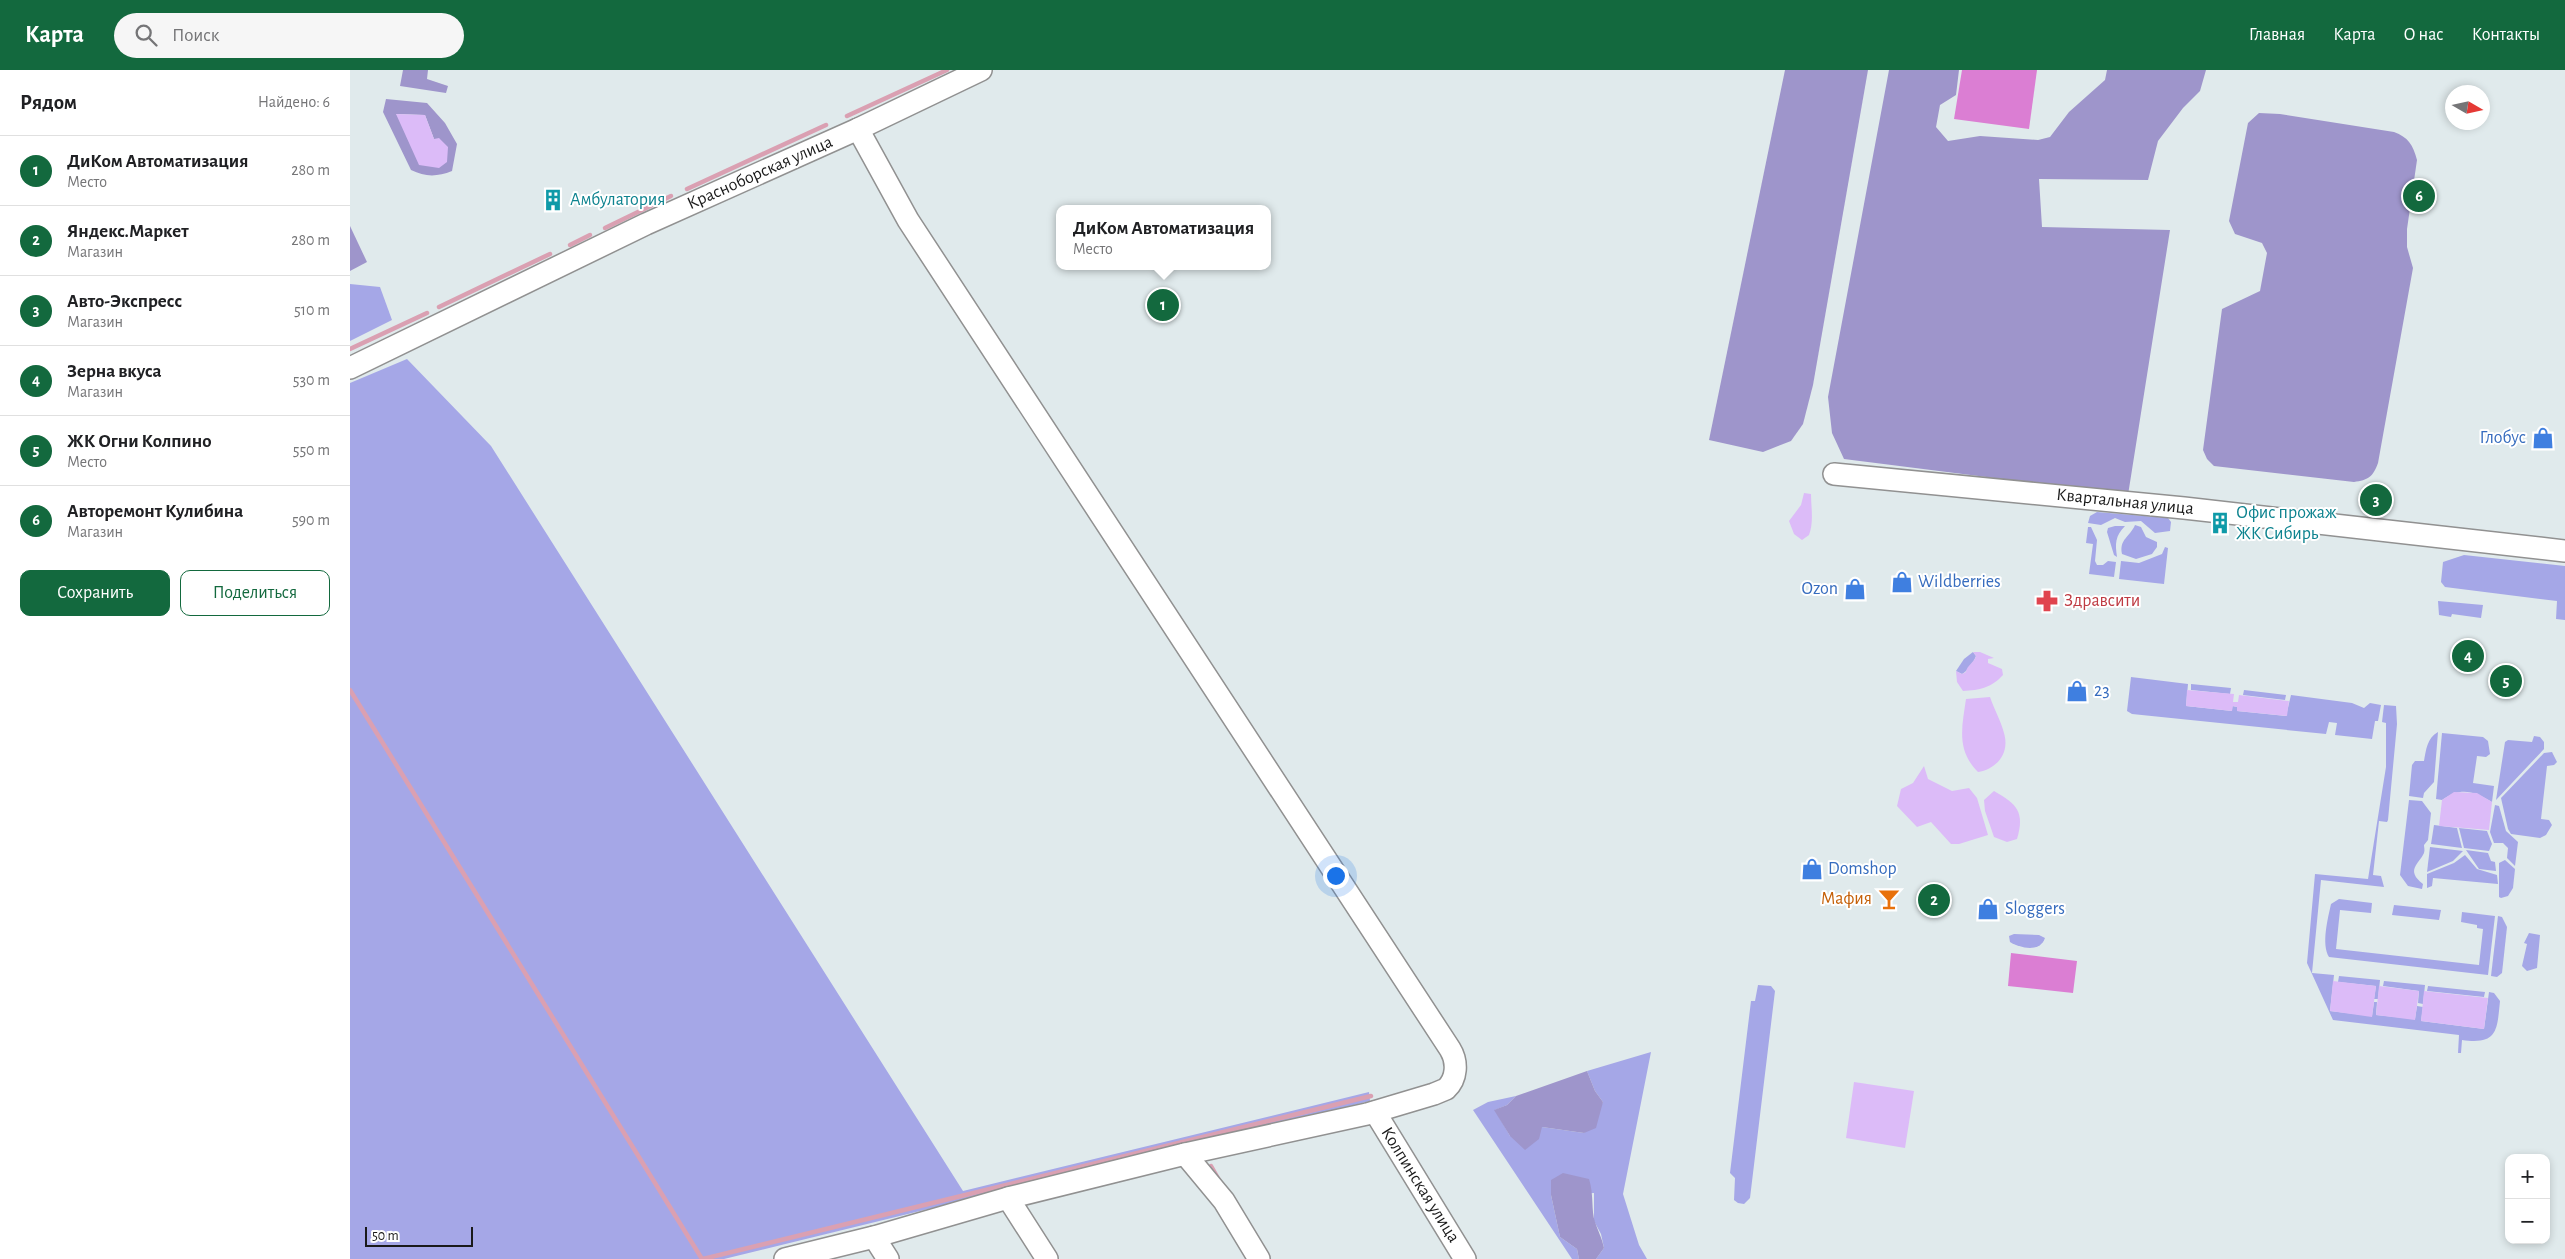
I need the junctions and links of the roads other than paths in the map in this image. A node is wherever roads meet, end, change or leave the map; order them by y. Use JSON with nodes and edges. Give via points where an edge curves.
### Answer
{"nodes":[{"id":1,"x":981,"y":70,"type":"edge"},
{"id":2,"x":858,"y":129,"type":"junction"},
{"id":3,"x":350,"y":368,"type":"edge"},
{"id":4,"x":1834,"y":474,"type":"dead end"},
{"id":5,"x":2565,"y":551,"type":"edge"},
{"id":6,"x":1375,"y":1112,"type":"junction"},
{"id":7,"x":1185,"y":1154,"type":"junction"},
{"id":8,"x":1008,"y":1198,"type":"junction"},
{"id":9,"x":874,"y":1237,"type":"junction"},
{"id":10,"x":785,"y":1259,"type":"edge"},
{"id":11,"x":888,"y":1259,"type":"edge"},
{"id":12,"x":1047,"y":1259,"type":"edge"},
{"id":13,"x":1259,"y":1259,"type":"edge"},
{"id":14,"x":1465,"y":1259,"type":"edge"}],
"edges":[{"from":1,"to":2,"type":"street","name":"Красноборская улица"},
{"from":2,"to":3,"type":"street","name":"Красноборская улица","via":[[622,236]]},
{"from":2,"to":6,"type":"street","via":[[912,226],[1453,1054],[1456,1068],[1453,1082],[1446,1089]]},
{"from":4,"to":5,"type":"street","name":"Квартальная улица","via":[[2184,508]]},
{"from":6,"to":7,"type":"street"},
{"from":6,"to":14,"type":"street","name":"Колпинская улица"},
{"from":7,"to":8,"type":"street"},
{"from":7,"to":13,"type":"street","via":[[1224,1201]]},
{"from":8,"to":9,"type":"street"},
{"from":8,"to":12,"type":"street"},
{"from":9,"to":10,"type":"street"},
{"from":9,"to":11,"type":"street"}]}
